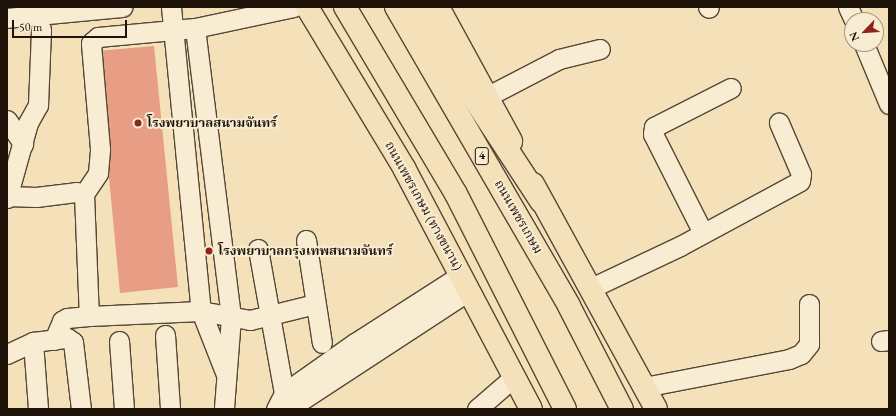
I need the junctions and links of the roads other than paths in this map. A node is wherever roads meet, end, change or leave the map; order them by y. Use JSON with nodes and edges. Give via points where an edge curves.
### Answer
{"nodes":[{"id":1,"x":122,"y":7,"type":"edge"},
{"id":2,"x":172,"y":7,"type":"edge"},
{"id":3,"x":294,"y":7,"type":"edge"},
{"id":4,"x":307,"y":7,"type":"edge"},
{"id":5,"x":345,"y":7,"type":"edge"},
{"id":6,"x":396,"y":7,"type":"edge"},
{"id":7,"x":414,"y":7,"type":"edge"},
{"id":8,"x":438,"y":7,"type":"edge"},
{"id":9,"x":7,"y":18,"type":"edge"},
{"id":10,"x":195,"y":28,"type":"junction"},
{"id":11,"x":41,"y":29,"type":"dead end"},
{"id":12,"x":173,"y":30,"type":"junction"},
{"id":13,"x":600,"y":49,"type":"dead end"},
{"id":14,"x":867,"y":52,"type":"edge"},
{"id":15,"x":731,"y":88,"type":"dead end"},
{"id":16,"x":488,"y":96,"type":"junction"},
{"id":17,"x":889,"y":104,"type":"edge"},
{"id":18,"x":7,"y":120,"type":"edge"},
{"id":19,"x":779,"y":123,"type":"dead end"},
{"id":20,"x":23,"y":144,"type":"junction"},
{"id":21,"x":211,"y":152,"type":"junction"},
{"id":22,"x":184,"y":156,"type":"junction"},
{"id":23,"x":84,"y":194,"type":"junction"},
{"id":24,"x":7,"y":197,"type":"edge"},
{"id":25,"x":541,"y":201,"type":"junction"},
{"id":26,"x":703,"y":233,"type":"junction"},
{"id":27,"x":306,"y":240,"type":"dead end"},
{"id":28,"x":258,"y":249,"type":"dead end"},
{"id":29,"x":465,"y":283,"type":"junction"},
{"id":30,"x":591,"y":288,"type":"junction"},
{"id":31,"x":315,"y":304,"type":"junction"},
{"id":32,"x":809,"y":304,"type":"dead end"},
{"id":33,"x":201,"y":311,"type":"junction"},
{"id":34,"x":89,"y":316,"type":"junction"},
{"id":35,"x":231,"y":317,"type":"junction"},
{"id":36,"x":269,"y":317,"type":"junction"},
{"id":37,"x":165,"y":335,"type":"dead end"},
{"id":38,"x":54,"y":340,"type":"junction"},
{"id":39,"x":119,"y":340,"type":"dead end"},
{"id":40,"x":33,"y":342,"type":"junction"},
{"id":41,"x":322,"y":343,"type":"dead end"},
{"id":42,"x":7,"y":354,"type":"edge"},
{"id":43,"x":227,"y":376,"type":"junction"},
{"id":44,"x":514,"y":377,"type":"junction"},
{"id":45,"x":644,"y":387,"type":"junction"},
{"id":46,"x":286,"y":404,"type":"edge"},
{"id":47,"x":38,"y":409,"type":"edge"},
{"id":48,"x":81,"y":409,"type":"edge"},
{"id":49,"x":124,"y":409,"type":"edge"},
{"id":50,"x":170,"y":409,"type":"edge"},
{"id":51,"x":224,"y":409,"type":"edge"},
{"id":52,"x":477,"y":409,"type":"edge"},
{"id":53,"x":531,"y":409,"type":"edge"},
{"id":54,"x":566,"y":409,"type":"edge"},
{"id":55,"x":622,"y":409,"type":"edge"},
{"id":56,"x":656,"y":409,"type":"edge"}],
"edges":[{"from":1,"to":9,"type":"street"},
{"from":2,"to":12,"type":"street"},
{"from":3,"to":10,"type":"street"},
{"from":4,"to":29,"type":"main road","name":"ถนนเพชรเกษม (ทางขนาน)","via":[[404,168]]},
{"from":5,"to":54,"type":"main road","via":[[456,194]]},
{"from":6,"to":55,"type":"main road","name":"ถนนเพชรเกษม","number":"4","via":[[569,306]]},
{"from":7,"to":25,"type":"main road"},
{"from":8,"to":16,"type":"main road"},
{"from":10,"to":12,"type":"street"},
{"from":10,"to":21,"type":"street"},
{"from":11,"to":20,"type":"street","via":[[38,105],[28,123]]},
{"from":12,"to":22,"type":"street"},
{"from":12,"to":23,"type":"street","via":[[106,35],[98,37],[91,44],[100,150],[98,173]]},
{"from":13,"to":16,"type":"street","via":[[559,60]]},
{"from":14,"to":17,"type":"street"},
{"from":15,"to":26,"type":"street","via":[[654,127],[653,134]]},
{"from":16,"to":25,"type":"main road"},
{"from":18,"to":20,"type":"street"},
{"from":19,"to":26,"type":"street","via":[[801,174],[800,181]]},
{"from":20,"to":24,"type":"street"},
{"from":21,"to":22,"type":"street"},
{"from":21,"to":35,"type":"street"},
{"from":22,"to":33,"type":"street"},
{"from":23,"to":24,"type":"street","via":[[76,192],[36,197]]},
{"from":23,"to":34,"type":"street"},
{"from":25,"to":30,"type":"main road"},
{"from":26,"to":30,"type":"street"},
{"from":27,"to":31,"type":"street"},
{"from":28,"to":36,"type":"street"},
{"from":29,"to":44,"type":"main road","name":"ถนนเพชรเกษม (ทางขนาน)"},
{"from":29,"to":46,"type":"street"},
{"from":30,"to":45,"type":"main road"},
{"from":31,"to":36,"type":"street"},
{"from":31,"to":41,"type":"street"},
{"from":32,"to":45,"type":"street","via":[[809,344],[801,354],[789,359]]},
{"from":33,"to":34,"type":"street"},
{"from":33,"to":35,"type":"street"},
{"from":33,"to":43,"type":"street"},
{"from":34,"to":38,"type":"street","via":[[67,318],[62,321]]},
{"from":35,"to":36,"type":"street","via":[[250,320]]},
{"from":35,"to":43,"type":"street"},
{"from":36,"to":46,"type":"street"},
{"from":37,"to":50,"type":"street"},
{"from":38,"to":40,"type":"street"},
{"from":38,"to":48,"type":"street","via":[[67,338],[73,342]]},
{"from":39,"to":49,"type":"street"},
{"from":40,"to":42,"type":"street"},
{"from":40,"to":47,"type":"street"},
{"from":43,"to":51,"type":"street"},
{"from":44,"to":52,"type":"street"},
{"from":44,"to":53,"type":"main road","name":"ถนนเพชรเกษม (ทางขนาน)"},
{"from":45,"to":56,"type":"main road"}]}
